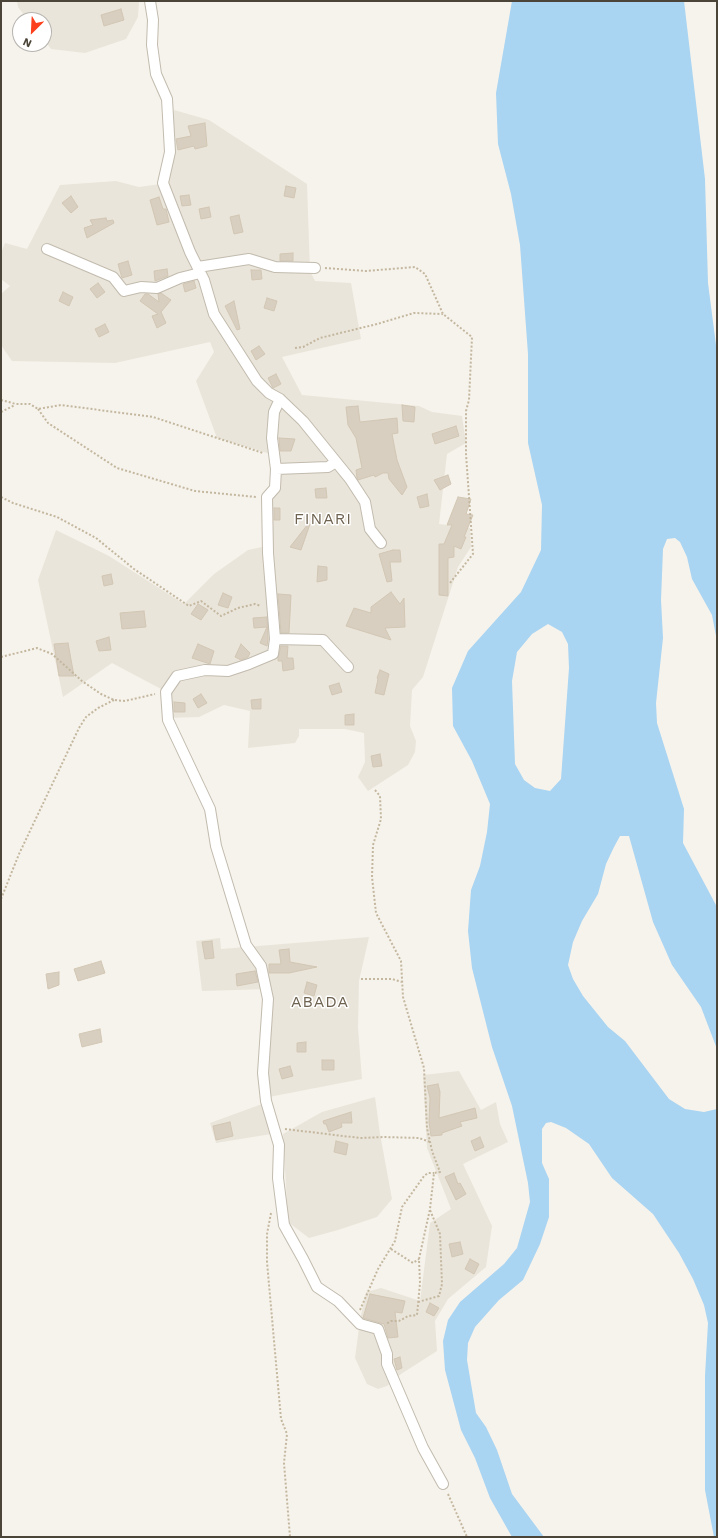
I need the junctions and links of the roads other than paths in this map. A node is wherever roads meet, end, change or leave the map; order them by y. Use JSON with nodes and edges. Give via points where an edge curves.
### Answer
{"nodes":[{"id":1,"x":150,"y":1,"type":"edge"},
{"id":2,"x":47,"y":249,"type":"dead end"},
{"id":3,"x":316,"y":268,"type":"road end"},
{"id":4,"x":199,"y":270,"type":"junction"},
{"id":5,"x":280,"y":399,"type":"junction"},
{"id":6,"x":336,"y":462,"type":"junction"},
{"id":7,"x":276,"y":469,"type":"junction"},
{"id":8,"x":381,"y":543,"type":"dead end"},
{"id":9,"x":275,"y":639,"type":"junction"},
{"id":10,"x":348,"y":667,"type":"dead end"},
{"id":11,"x":443,"y":1484,"type":"road end"}],
"edges":[{"from":1,"to":4,"type":"street","via":[[156,74],[167,99],[170,152],[163,183]]},
{"from":2,"to":4,"type":"street","via":[[113,277],[124,291],[141,287],[157,288]]},
{"from":3,"to":4,"type":"street","via":[[275,266],[249,259]]},
{"from":4,"to":5,"type":"street","via":[[214,314],[228,338],[256,381]]},
{"from":5,"to":6,"type":"street","via":[[303,421]]},
{"from":5,"to":7,"type":"street","via":[[274,412],[273,456]]},
{"from":6,"to":7,"type":"street","via":[[328,467]]},
{"from":6,"to":8,"type":"street","via":[[365,502],[370,529]]},
{"from":7,"to":9,"type":"street","via":[[275,488],[267,498]]},
{"from":9,"to":10,"type":"street","via":[[323,640]]},
{"from":9,"to":11,"type":"street","via":[[273,654],[228,671],[206,670],[177,676],[166,692],[168,720],[210,809],[216,846],[246,944],[261,966],[268,999],[263,1073],[266,1101],[279,1146],[278,1178],[284,1225],[317,1287],[338,1301],[360,1324],[378,1329],[387,1354],[387,1364],[423,1448]]}]}
